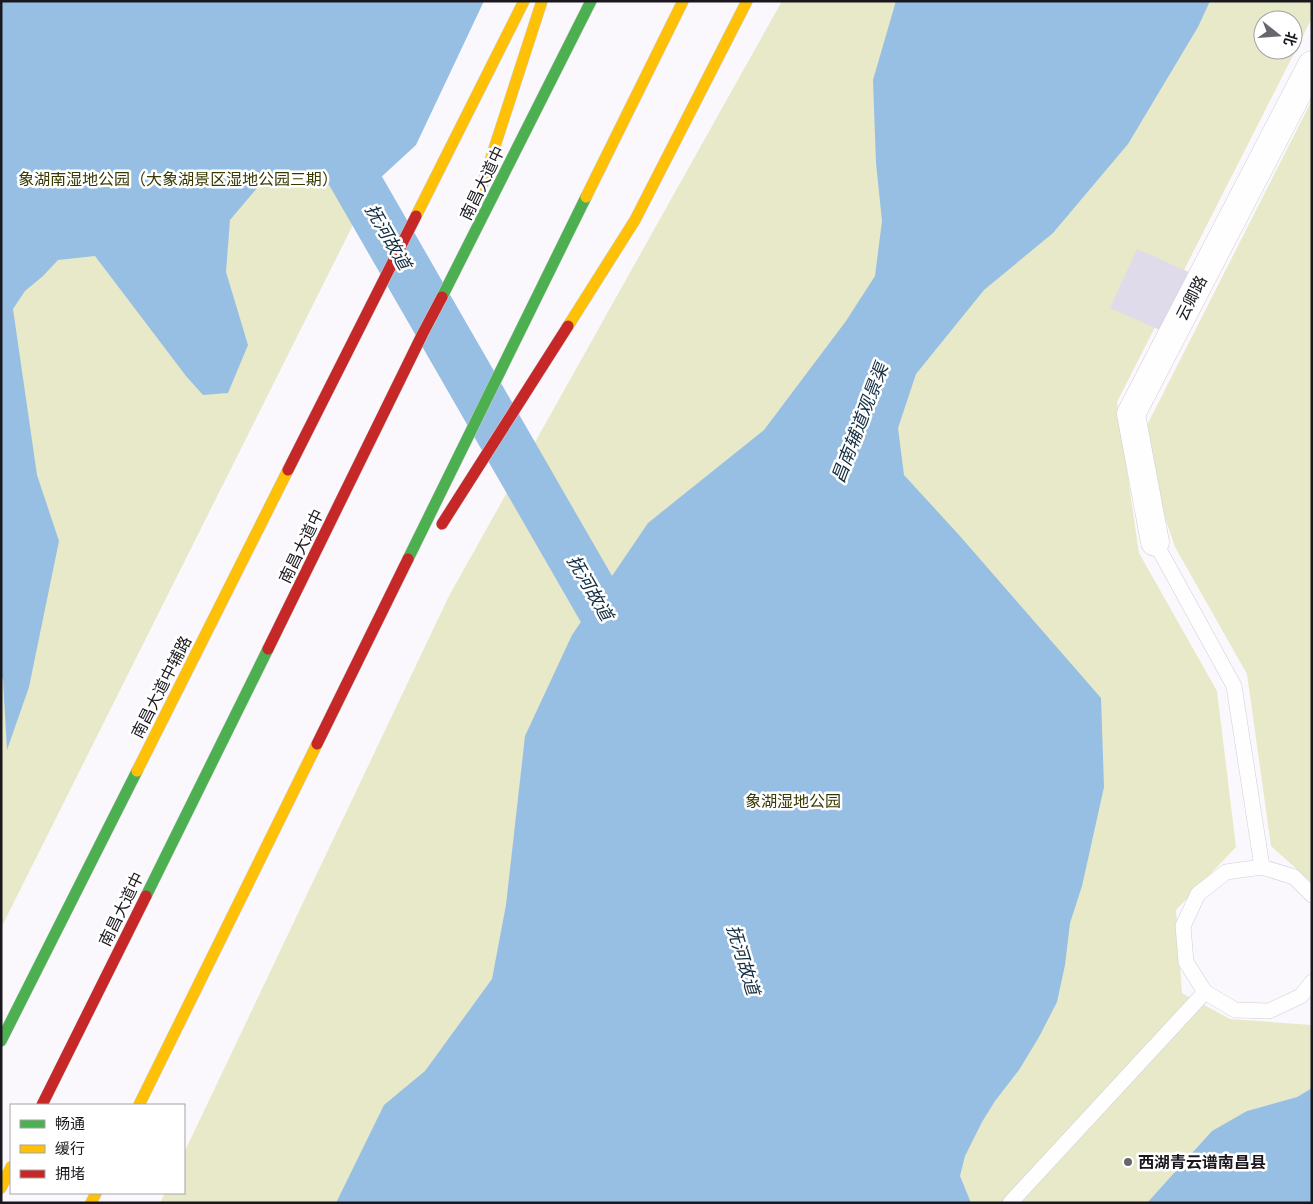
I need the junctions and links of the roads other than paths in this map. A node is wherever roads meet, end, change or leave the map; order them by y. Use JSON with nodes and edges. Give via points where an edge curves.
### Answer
{"nodes":[{"id":1,"x":524,"y":1,"type":"edge"},
{"id":2,"x":542,"y":1,"type":"edge"},
{"id":3,"x":591,"y":1,"type":"edge"},
{"id":4,"x":683,"y":1,"type":"edge"},
{"id":5,"x":747,"y":1,"type":"edge"},
{"id":6,"x":1312,"y":66,"type":"edge"},
{"id":7,"x":450,"y":283,"type":"junction"},
{"id":8,"x":441,"y":526,"type":"dead end"},
{"id":9,"x":1155,"y":542,"type":"joint"},
{"id":10,"x":423,"y":554,"type":"dead end"},
{"id":11,"x":366,"y":644,"type":"junction"},
{"id":12,"x":1262,"y":867,"type":"junction"},
{"id":13,"x":1312,"y":896,"type":"edge"},
{"id":14,"x":1312,"y":982,"type":"edge"},
{"id":15,"x":1205,"y":992,"type":"junction"},
{"id":16,"x":1,"y":1041,"type":"edge"},
{"id":17,"x":42,"y":1104,"type":"edge"},
{"id":18,"x":139,"y":1104,"type":"edge"},
{"id":19,"x":10,"y":1169,"type":"edge"},
{"id":20,"x":1,"y":1188,"type":"edge"},
{"id":21,"x":1010,"y":1203,"type":"edge"}],
"edges":[{"from":1,"to":16,"type":"highway","name":"南昌大道中辅路"},
{"from":2,"to":7,"type":"highway"},
{"from":3,"to":7,"type":"highway","name":"南昌大道中"},
{"from":4,"to":11,"type":"highway"},
{"from":5,"to":8,"type":"highway","via":[[635,220]]},
{"from":6,"to":9,"type":"street","name":"云卿路","via":[[1131,414]]},
{"from":7,"to":17,"type":"highway","name":"南昌大道中"},
{"from":9,"to":12,"type":"lane","via":[[1234,686]]},
{"from":10,"to":11,"type":"highway"},
{"from":11,"to":18,"type":"highway"},
{"from":12,"to":13,"type":"lane","via":[[1294,877]]},
{"from":12,"to":15,"type":"lane","via":[[1226,872],[1198,894],[1187,918],[1184,926],[1186,962]]},
{"from":14,"to":15,"type":"lane","via":[[1301,996],[1269,1011],[1235,1010]]},
{"from":15,"to":21,"type":"lane"},
{"from":19,"to":20,"type":"highway"}]}
